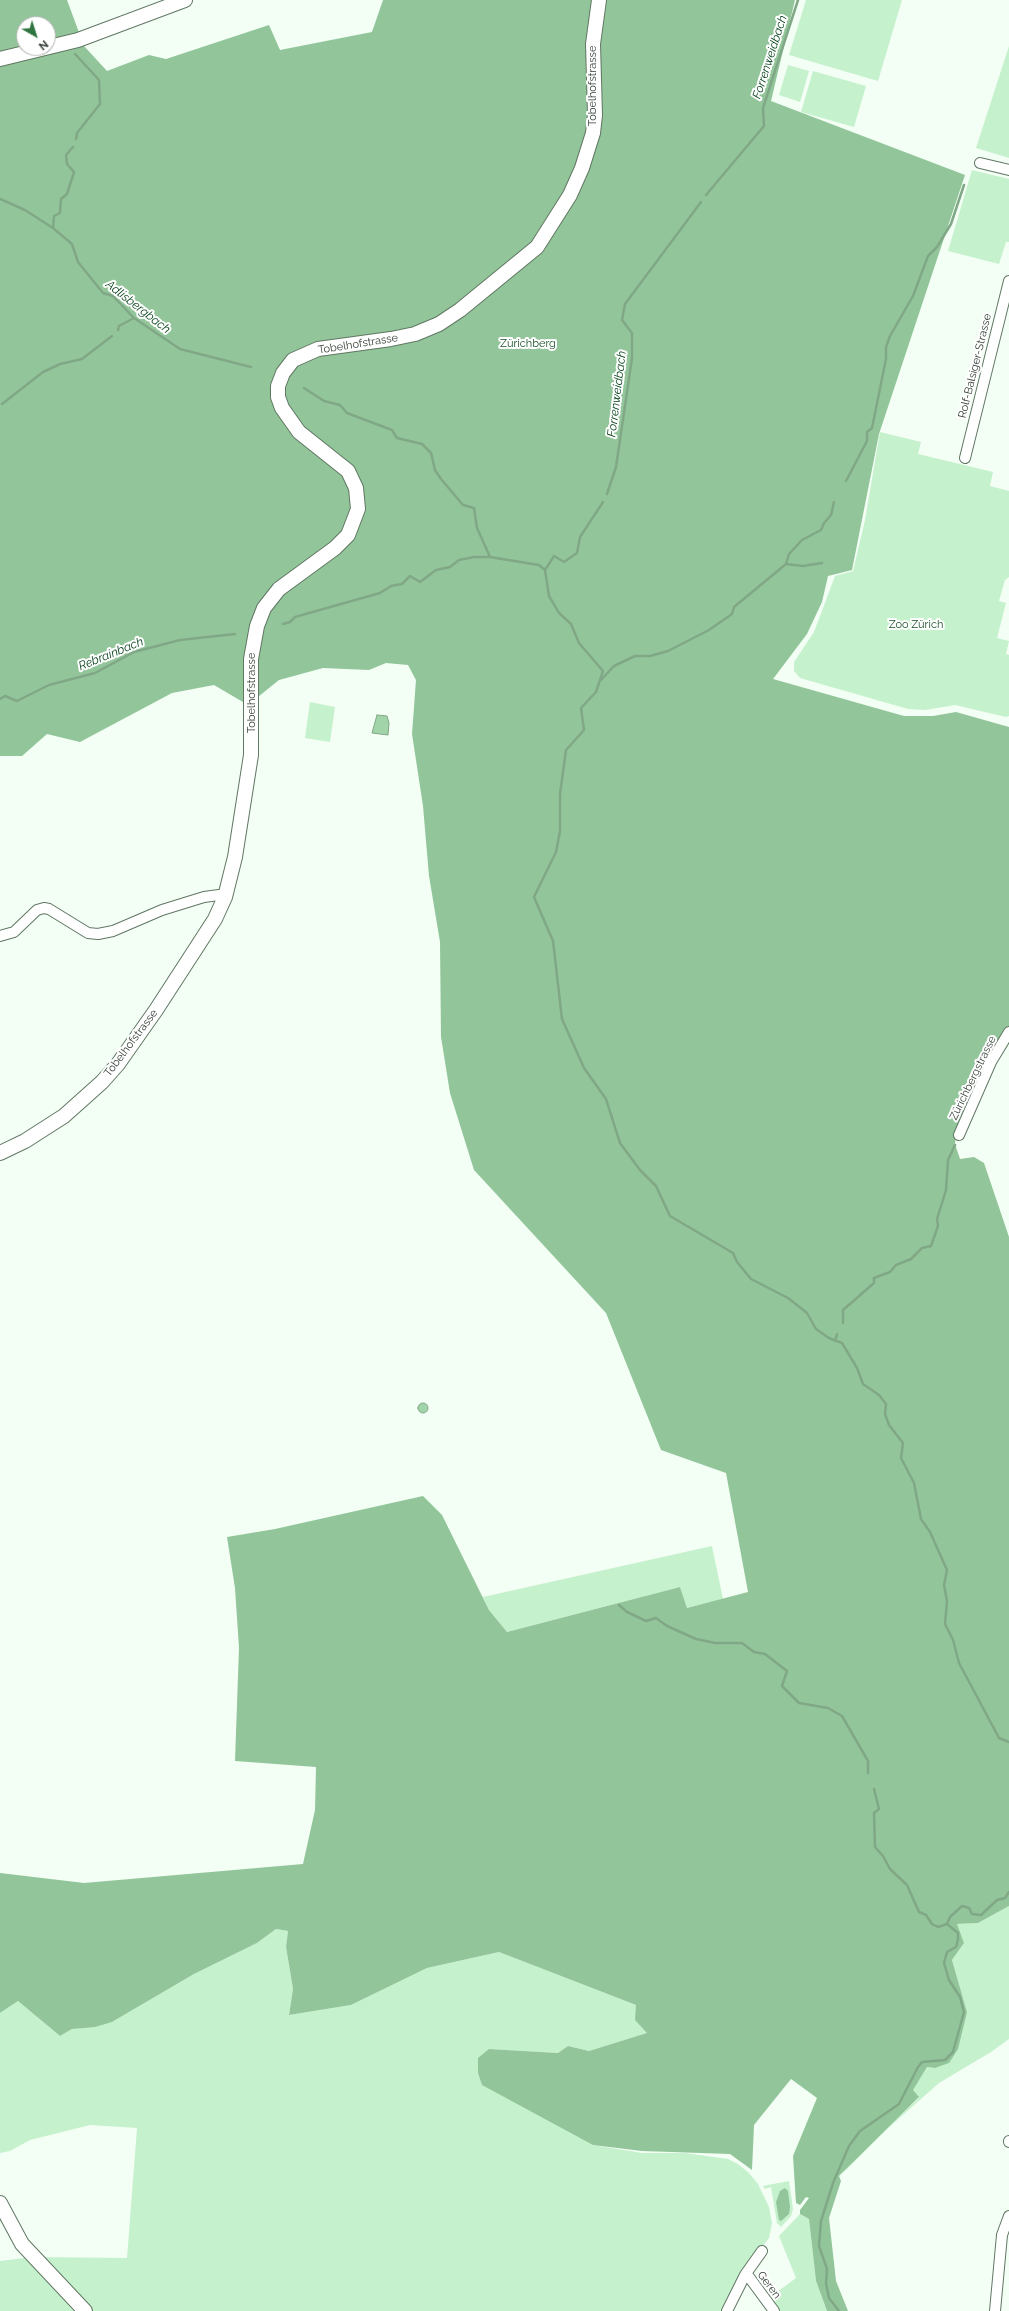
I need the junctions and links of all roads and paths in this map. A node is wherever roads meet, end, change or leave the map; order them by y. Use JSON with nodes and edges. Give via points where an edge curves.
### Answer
{"nodes":[{"id":1,"x":185,"y":0,"type":"edge"},
{"id":2,"x":599,"y":0,"type":"edge"},
{"id":3,"x":0,"y":59,"type":"edge"},
{"id":4,"x":980,"y":163,"type":"dead end"},
{"id":5,"x":1009,"y":170,"type":"edge"},
{"id":6,"x":1009,"y":280,"type":"edge"},
{"id":7,"x":965,"y":458,"type":"dead end"},
{"id":8,"x":225,"y":896,"type":"junction"},
{"id":9,"x":0,"y":936,"type":"edge"},
{"id":10,"x":1009,"y":1032,"type":"edge"},
{"id":11,"x":959,"y":1135,"type":"dead end"},
{"id":12,"x":0,"y":1153,"type":"edge"},
{"id":13,"x":0,"y":2202,"type":"edge"},
{"id":14,"x":1009,"y":2216,"type":"edge"},
{"id":15,"x":762,"y":2251,"type":"dead end"},
{"id":16,"x":745,"y":2275,"type":"junction"},
{"id":17,"x":85,"y":2311,"type":"edge"},
{"id":18,"x":727,"y":2311,"type":"edge"},
{"id":19,"x":774,"y":2311,"type":"edge"},
{"id":20,"x":995,"y":2311,"type":"edge"}],
"edges":[{"from":1,"to":3,"type":"main road","via":[[78,40]]},
{"from":2,"to":8,"type":"main road","name":"Tobelhofstrasse","via":[[593,37],[596,115],[593,133],[570,195],[537,247],[472,301],[439,324],[415,334],[391,339],[318,349],[293,360],[281,376],[278,397],[285,414],[299,432],[348,471],[356,488],[358,509],[353,526],[345,538],[280,589],[264,608],[257,626],[251,659],[251,755],[235,857]]},
{"from":4,"to":5,"type":"street"},
{"from":6,"to":7,"type":"street","name":"Rolf-Balsiger-Strasse"},
{"from":8,"to":9,"type":"street","via":[[204,897],[162,910],[113,931],[98,934],[88,933],[44,908],[37,910],[14,932]]},
{"from":8,"to":12,"type":"main road","name":"Tobelhofstrasse","via":[[215,919],[159,1006],[135,1042],[102,1082],[64,1116],[25,1141]]},
{"from":10,"to":11,"type":"street","name":"Zürichbergstrasse","via":[[992,1062]]},
{"from":13,"to":17,"type":"main road","via":[[22,2244]]},
{"from":14,"to":20,"type":"street","via":[[1002,2235]]},
{"from":15,"to":16,"type":"street"},
{"from":16,"to":18,"type":"street"},
{"from":16,"to":19,"type":"street","name":"Geren"}]}
